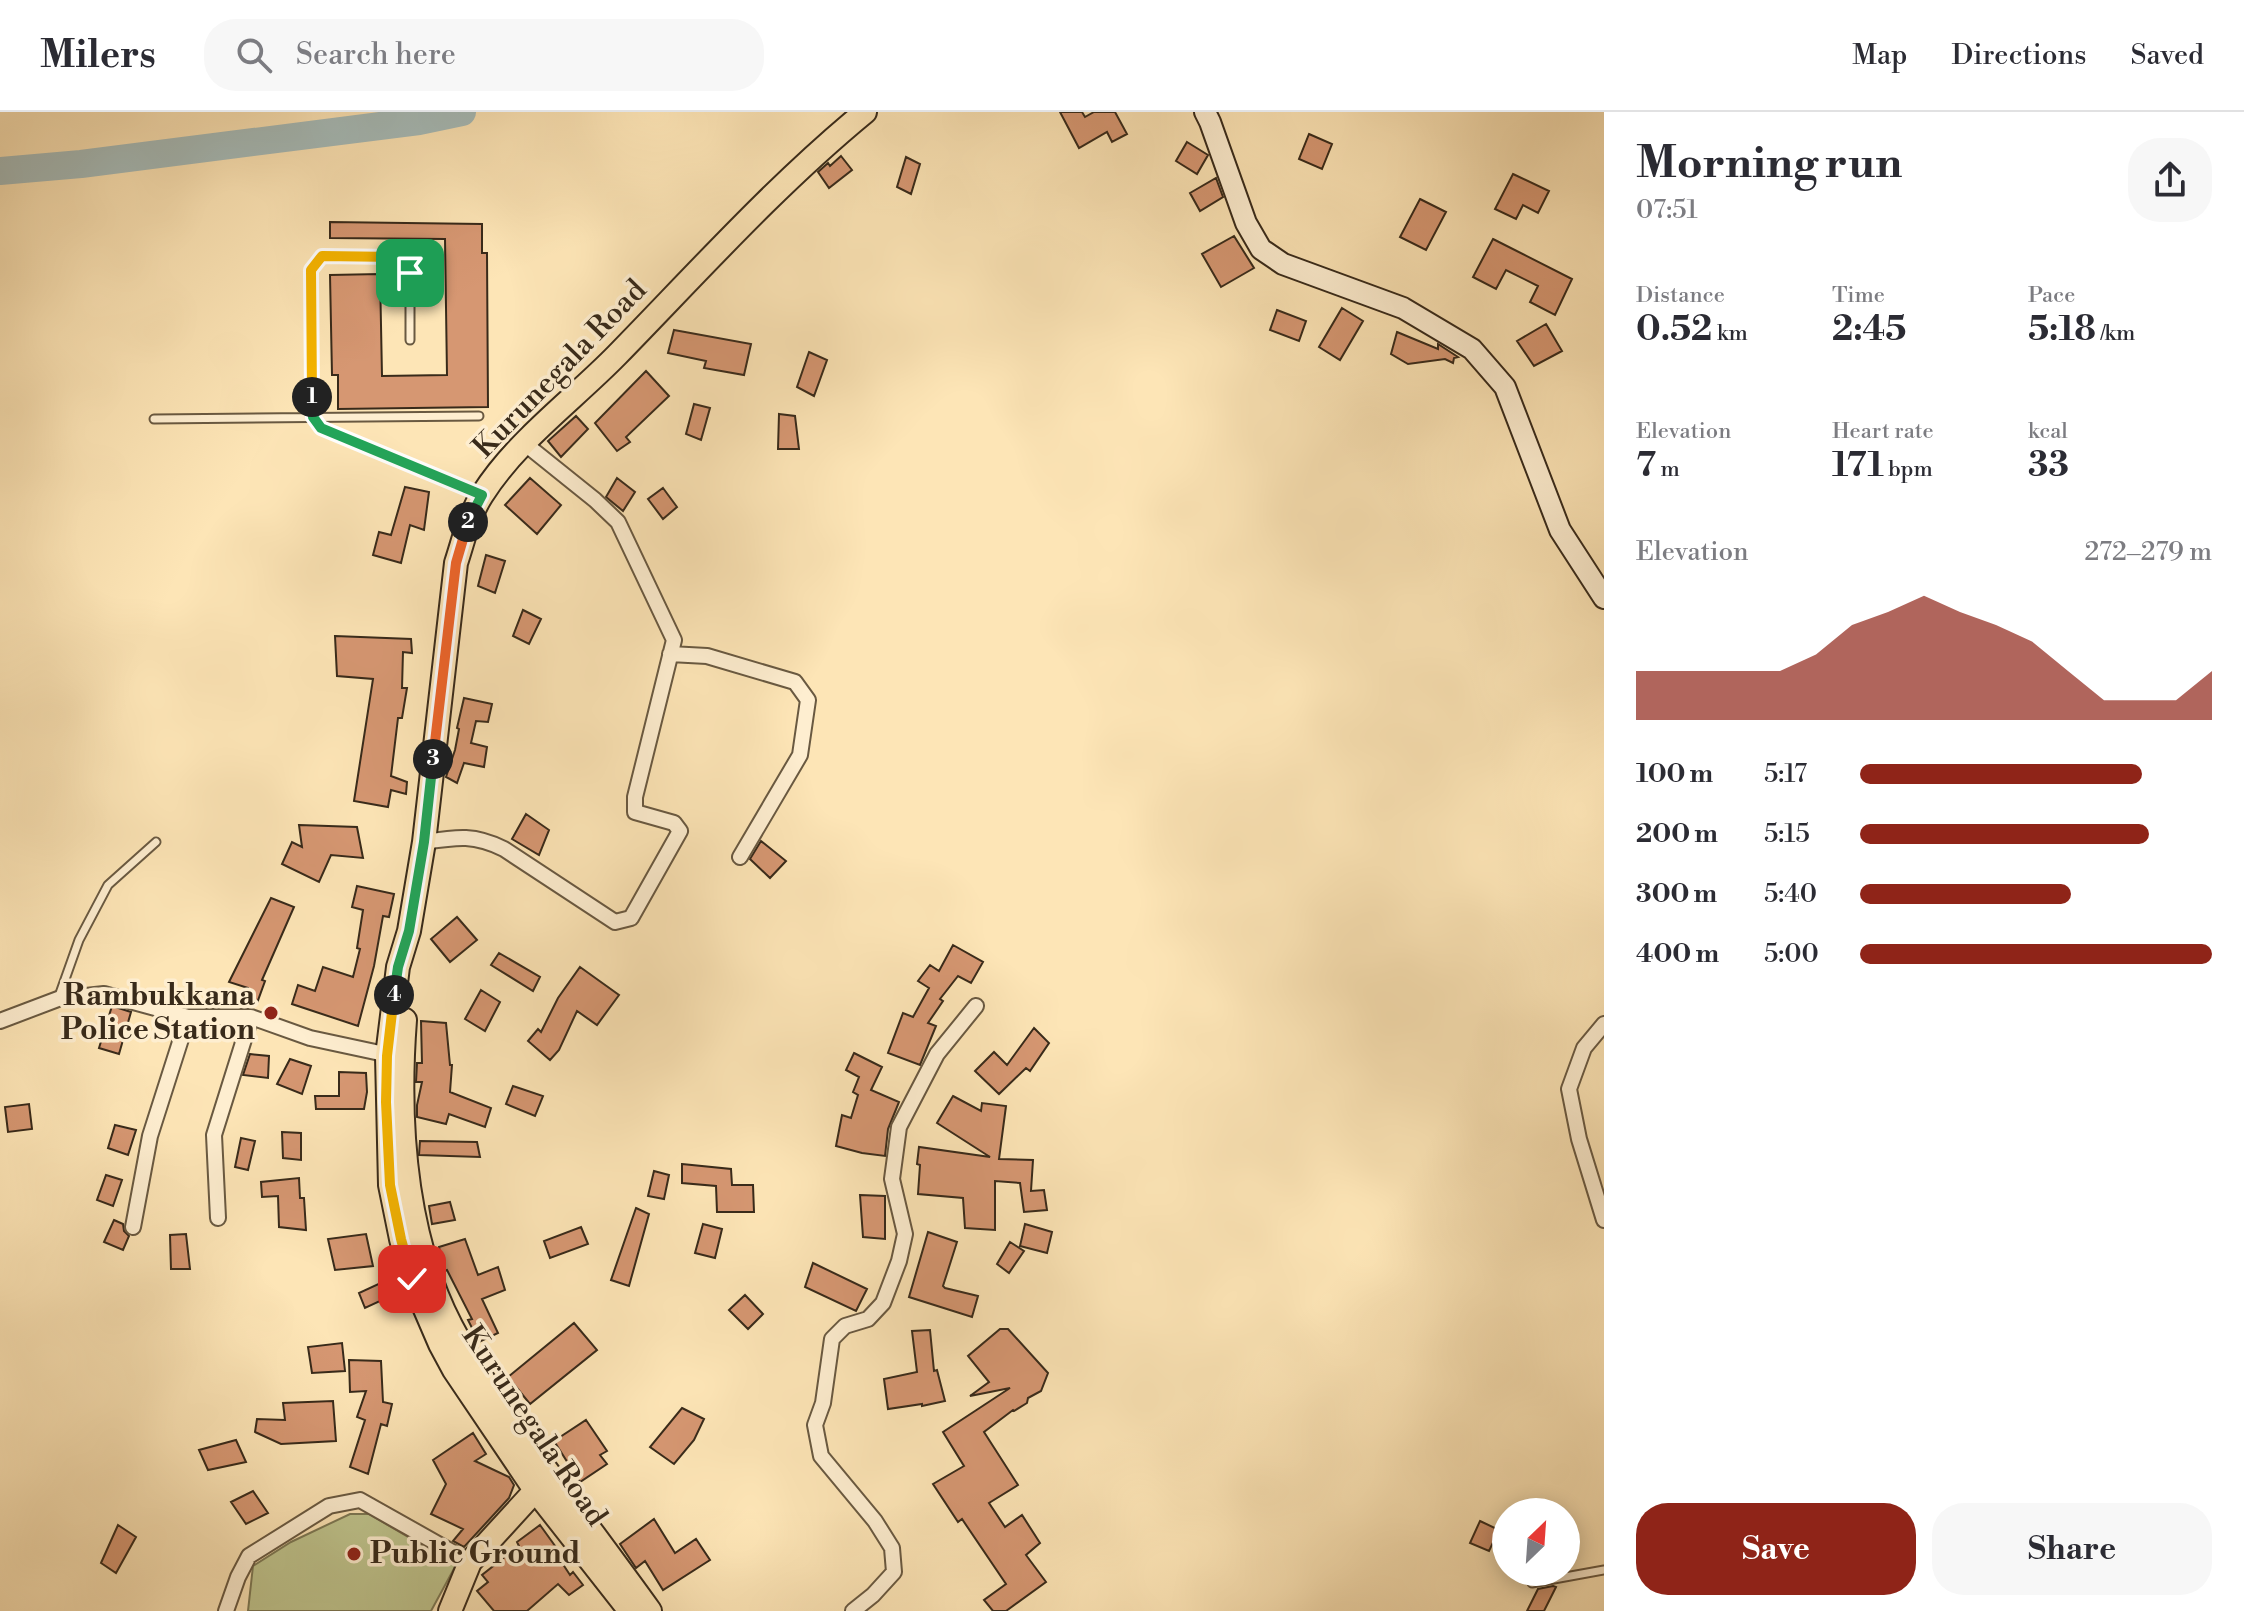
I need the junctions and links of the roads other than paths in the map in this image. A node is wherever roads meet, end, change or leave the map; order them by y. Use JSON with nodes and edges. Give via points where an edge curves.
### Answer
{"nodes":[{"id":1,"x":865,"y":112,"type":"edge"},
{"id":2,"x":1205,"y":112,"type":"edge"},
{"id":3,"x":410,"y":340,"type":"dead end"},
{"id":4,"x":479,"y":416,"type":"dead end"},
{"id":5,"x":313,"y":417,"type":"junction"},
{"id":6,"x":154,"y":419,"type":"dead end"},
{"id":7,"x":524,"y":443,"type":"junction"},
{"id":8,"x":482,"y":495,"type":"junction"},
{"id":9,"x":1604,"y":598,"type":"edge"},
{"id":10,"x":670,"y":654,"type":"junction"},
{"id":11,"x":156,"y":842,"type":"dead end"},
{"id":12,"x":424,"y":842,"type":"junction"},
{"id":13,"x":740,"y":857,"type":"dead end"},
{"id":14,"x":58,"y":999,"type":"junction"},
{"id":15,"x":976,"y":1006,"type":"dead end"},
{"id":16,"x":188,"y":1017,"type":"junction"},
{"id":17,"x":251,"y":1017,"type":"junction"},
{"id":18,"x":0,"y":1021,"type":"edge"},
{"id":19,"x":1604,"y":1024,"type":"edge"},
{"id":20,"x":395,"y":1056,"type":"junction"},
{"id":21,"x":218,"y":1218,"type":"dead end"},
{"id":22,"x":1604,"y":1220,"type":"edge"},
{"id":23,"x":133,"y":1227,"type":"dead end"},
{"id":24,"x":542,"y":1483,"type":"junction"},
{"id":25,"x":470,"y":1562,"type":"junction"},
{"id":26,"x":1604,"y":1570,"type":"edge"},
{"id":27,"x":1580,"y":1574,"type":"edge"},
{"id":28,"x":226,"y":1611,"type":"edge"},
{"id":29,"x":450,"y":1611,"type":"edge"},
{"id":30,"x":630,"y":1611,"type":"edge"},
{"id":31,"x":650,"y":1611,"type":"edge"},
{"id":32,"x":853,"y":1611,"type":"edge"}],
"edges":[{"from":1,"to":7,"type":"main road","name":"Kurunegala Road","via":[[801,167]]},
{"from":2,"to":9,"type":"street","via":[[1246,223],[1261,249],[1283,264],[1403,308],[1472,349],[1505,387],[1560,530]]},
{"from":3,"to":5,"type":"lane","via":[[410,273],[397,257],[322,256],[311,270]]},
{"from":4,"to":5,"type":"lane"},
{"from":5,"to":6,"type":"lane"},
{"from":5,"to":8,"type":"lane","via":[[321,428]]},
{"from":7,"to":8,"type":"main road","name":"Kurunegala Road"},
{"from":7,"to":10,"type":"street","via":[[618,522],[674,640]]},
{"from":8,"to":12,"type":"main road","name":"Kurunegala Road","via":[[456,563]]},
{"from":10,"to":12,"type":"street","via":[[635,812],[674,823],[680,831],[631,918],[615,922],[486,840],[453,837]]},
{"from":10,"to":13,"type":"street","via":[[707,656],[795,682],[808,700],[800,755]]},
{"from":11,"to":14,"type":"lane","via":[[108,885],[79,940]]},
{"from":12,"to":20,"type":"main road","name":"Kurunegala Road"},
{"from":14,"to":16,"type":"street","via":[[104,994]]},
{"from":14,"to":18,"type":"street"},
{"from":15,"to":32,"type":"street","via":[[937,1054],[899,1127],[892,1179],[905,1234],[883,1303],[868,1319],[845,1326],[832,1339],[815,1425],[821,1456],[892,1548],[894,1572]]},
{"from":16,"to":17,"type":"street"},
{"from":16,"to":23,"type":"street","via":[[150,1136]]},
{"from":17,"to":20,"type":"street","via":[[310,1038]]},
{"from":17,"to":21,"type":"street","via":[[214,1135]]},
{"from":19,"to":22,"type":"street","via":[[1584,1048],[1569,1089]]},
{"from":20,"to":24,"type":"main road","name":"Kurunegala Road","via":[[386,1102],[390,1185],[412,1279],[454,1370]]},
{"from":24,"to":25,"type":"main road"},
{"from":24,"to":30,"type":"main road","name":"Kurunegala Road"},
{"from":24,"to":31,"type":"main road","name":"Kurunegala Road"},
{"from":25,"to":28,"type":"street","via":[[360,1500],[329,1506],[249,1556]]},
{"from":25,"to":29,"type":"main road"},
{"from":26,"to":27,"type":"lane"}]}
